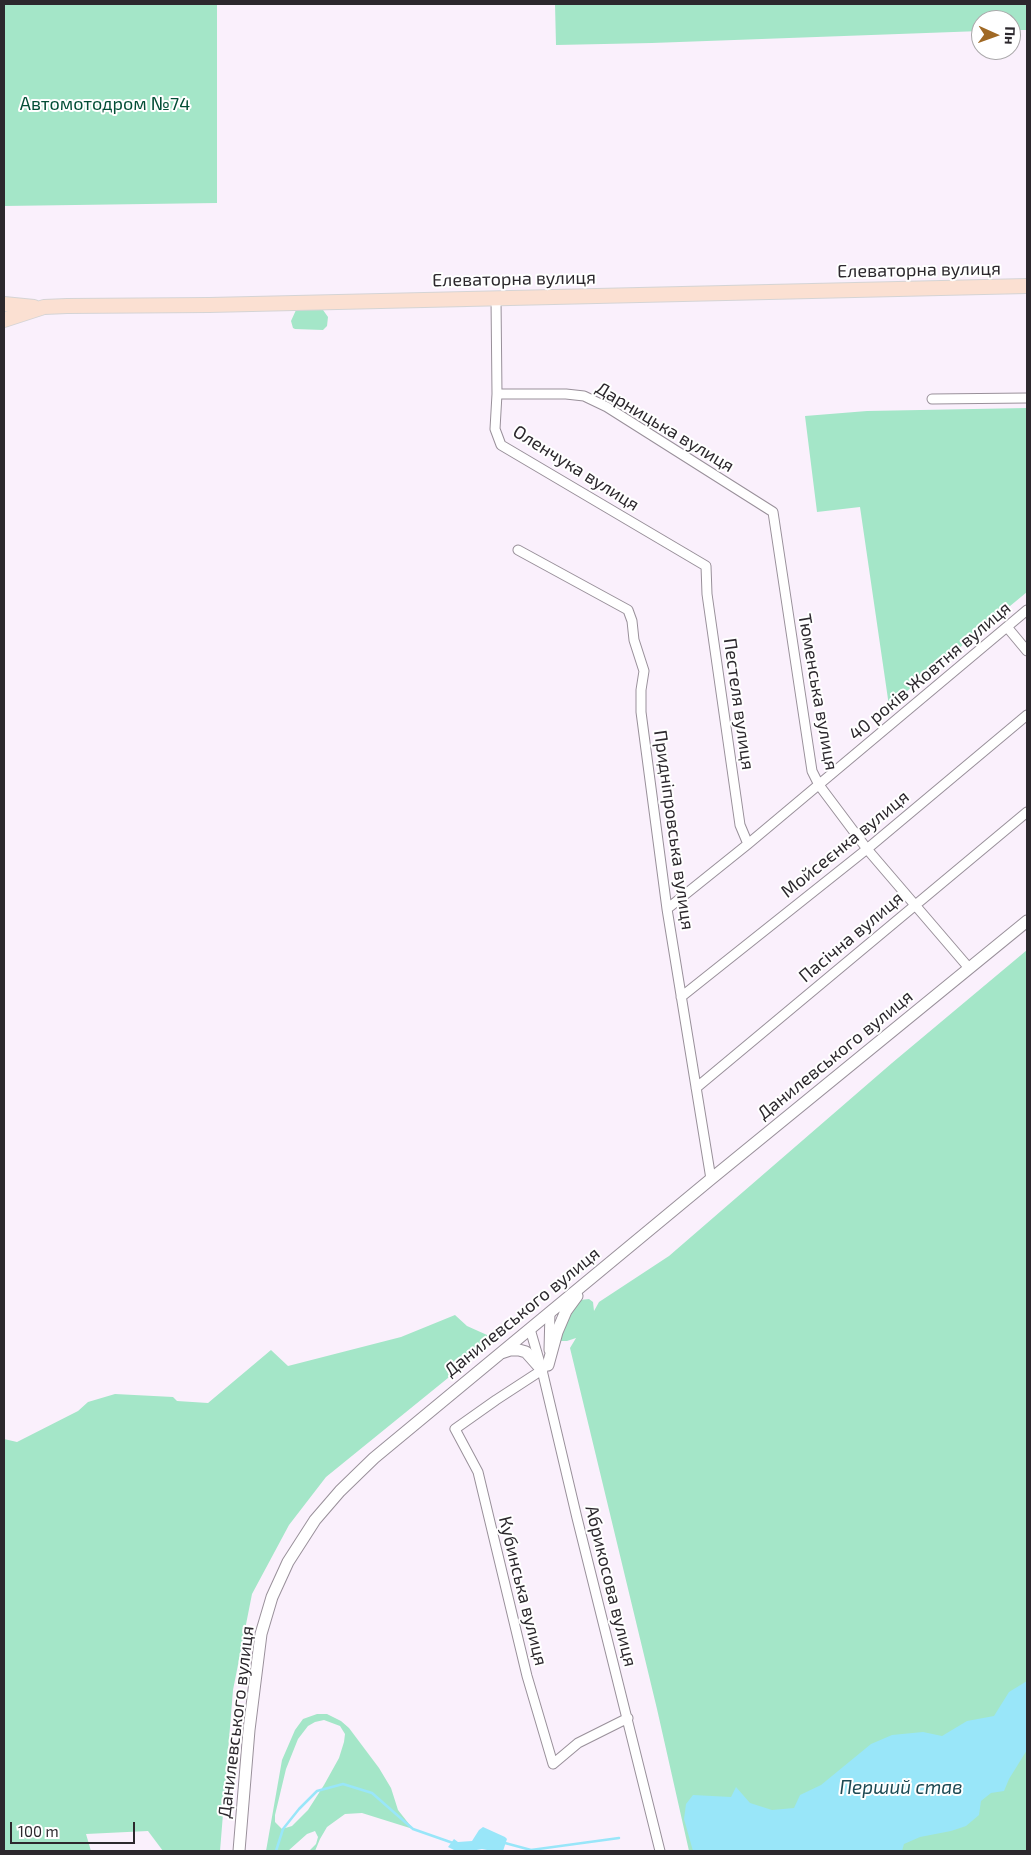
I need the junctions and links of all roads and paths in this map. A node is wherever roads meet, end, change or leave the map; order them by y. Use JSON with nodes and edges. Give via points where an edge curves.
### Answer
{"nodes":[{"id":1,"x":1027,"y":286,"type":"edge"},
{"id":2,"x":496,"y":299,"type":"junction"},
{"id":3,"x":4,"y":304,"type":"edge"},
{"id":4,"x":44,"y":307,"type":"junction"},
{"id":5,"x":4,"y":320,"type":"edge"},
{"id":6,"x":497,"y":394,"type":"junction"},
{"id":7,"x":1027,"y":398,"type":"edge"},
{"id":8,"x":932,"y":399,"type":"dead end"},
{"id":9,"x":753,"y":499,"type":"joint"},
{"id":10,"x":518,"y":550,"type":"dead end"},
{"id":11,"x":706,"y":566,"type":"joint"},
{"id":12,"x":1027,"y":610,"type":"edge"},
{"id":13,"x":1007,"y":627,"type":"junction"},
{"id":14,"x":1026,"y":649,"type":"edge"},
{"id":15,"x":1027,"y":715,"type":"edge"},
{"id":16,"x":818,"y":785,"type":"junction"},
{"id":17,"x":1027,"y":812,"type":"edge"},
{"id":18,"x":748,"y":844,"type":"junction"},
{"id":19,"x":867,"y":849,"type":"junction"},
{"id":20,"x":915,"y":905,"type":"junction"},
{"id":21,"x":667,"y":908,"type":"junction"},
{"id":22,"x":1027,"y":921,"type":"edge"},
{"id":23,"x":969,"y":968,"type":"junction"},
{"id":24,"x":681,"y":997,"type":"junction"},
{"id":25,"x":696,"y":1088,"type":"junction"},
{"id":26,"x":711,"y":1178,"type":"junction"},
{"id":27,"x":586,"y":1283,"type":"junction"},
{"id":28,"x":550,"y":1312,"type":"junction"},
{"id":29,"x":530,"y":1329,"type":"junction"},
{"id":30,"x":497,"y":1355,"type":"junction"},
{"id":31,"x":545,"y":1368,"type":"junction"},
{"id":32,"x":628,"y":1718,"type":"junction"},
{"id":33,"x":239,"y":1851,"type":"edge"},
{"id":34,"x":660,"y":1851,"type":"edge"}],
"edges":[{"from":1,"to":2,"type":"main road","name":"Елеваторна вулиця"},
{"from":2,"to":4,"type":"main road","name":"Елеваторна вулиця"},
{"from":2,"to":6,"type":"street","name":"Оленчука вулиця"},
{"from":3,"to":4,"type":"main road"},
{"from":4,"to":5,"type":"main road","name":"Елеваторна вулиця"},
{"from":6,"to":9,"type":"street","name":"Дарницька вулиця","via":[[584,396]]},
{"from":6,"to":11,"type":"street","name":"Оленчука вулиця","via":[[495,428],[501,445]]},
{"from":7,"to":8,"type":"street"},
{"from":9,"to":16,"type":"street","name":"Тюменська вулиця","via":[[773,512],[812,771]]},
{"from":10,"to":21,"type":"street","name":"Придніпровська вулиця","via":[[628,610],[644,671],[642,712]]},
{"from":11,"to":18,"type":"street","name":"Пестеля вулиця","via":[[707,594],[740,825]]},
{"from":12,"to":13,"type":"street","name":"40 років Жовтня вулиця"},
{"from":13,"to":14,"type":"street"},
{"from":13,"to":16,"type":"street","name":"40 років Жовтня вулиця"},
{"from":15,"to":19,"type":"street","name":"Мойсеєнка вулиця"},
{"from":16,"to":18,"type":"street","name":"40 років Жовтня вулиця"},
{"from":16,"to":19,"type":"street","name":"Тюменська вулиця"},
{"from":17,"to":20,"type":"street","name":"Пасічна вулиця"},
{"from":18,"to":21,"type":"street","name":"40 років Жовтня вулиця"},
{"from":19,"to":20,"type":"street","name":"Тюменська вулиця"},
{"from":19,"to":24,"type":"street","name":"Мойсеєнка вулиця"},
{"from":20,"to":23,"type":"street","name":"Тюменська вулиця"},
{"from":20,"to":25,"type":"street","name":"Пасічна вулиця"},
{"from":21,"to":24,"type":"street","name":"Придніпровська вулиця"},
{"from":22,"to":23,"type":"street","name":"Данилевського вулиця"},
{"from":23,"to":26,"type":"street","name":"Данилевського вулиця"},
{"from":24,"to":25,"type":"street","name":"Придніпровська вулиця"},
{"from":25,"to":26,"type":"street","name":"Придніпровська вулиця"},
{"from":26,"to":27,"type":"street","name":"Данилевського вулиця"},
{"from":27,"to":28,"type":"street","name":"Данилевського вулиця"},
{"from":27,"to":31,"type":"street","via":[[566,1311]]},
{"from":28,"to":29,"type":"street","name":"Данилевського вулиця"},
{"from":28,"to":31,"type":"street"},
{"from":29,"to":30,"type":"street","name":"Данилевського вулиця"},
{"from":29,"to":31,"type":"street"},
{"from":30,"to":31,"type":"street","via":[[519,1350]]},
{"from":30,"to":33,"type":"street","name":"Данилевського вулиця","via":[[356,1475],[315,1520],[288,1562],[272,1597],[261,1634]]},
{"from":31,"to":32,"type":"street","name":"Абрикосова вулиця","via":[[549,1400]]},
{"from":31,"to":32,"type":"street","name":"Кубинська вулиця","via":[[456,1429],[478,1472],[527,1676],[553,1764],[578,1743]]},
{"from":32,"to":34,"type":"street","name":"Абрикосова вулиця"}]}
